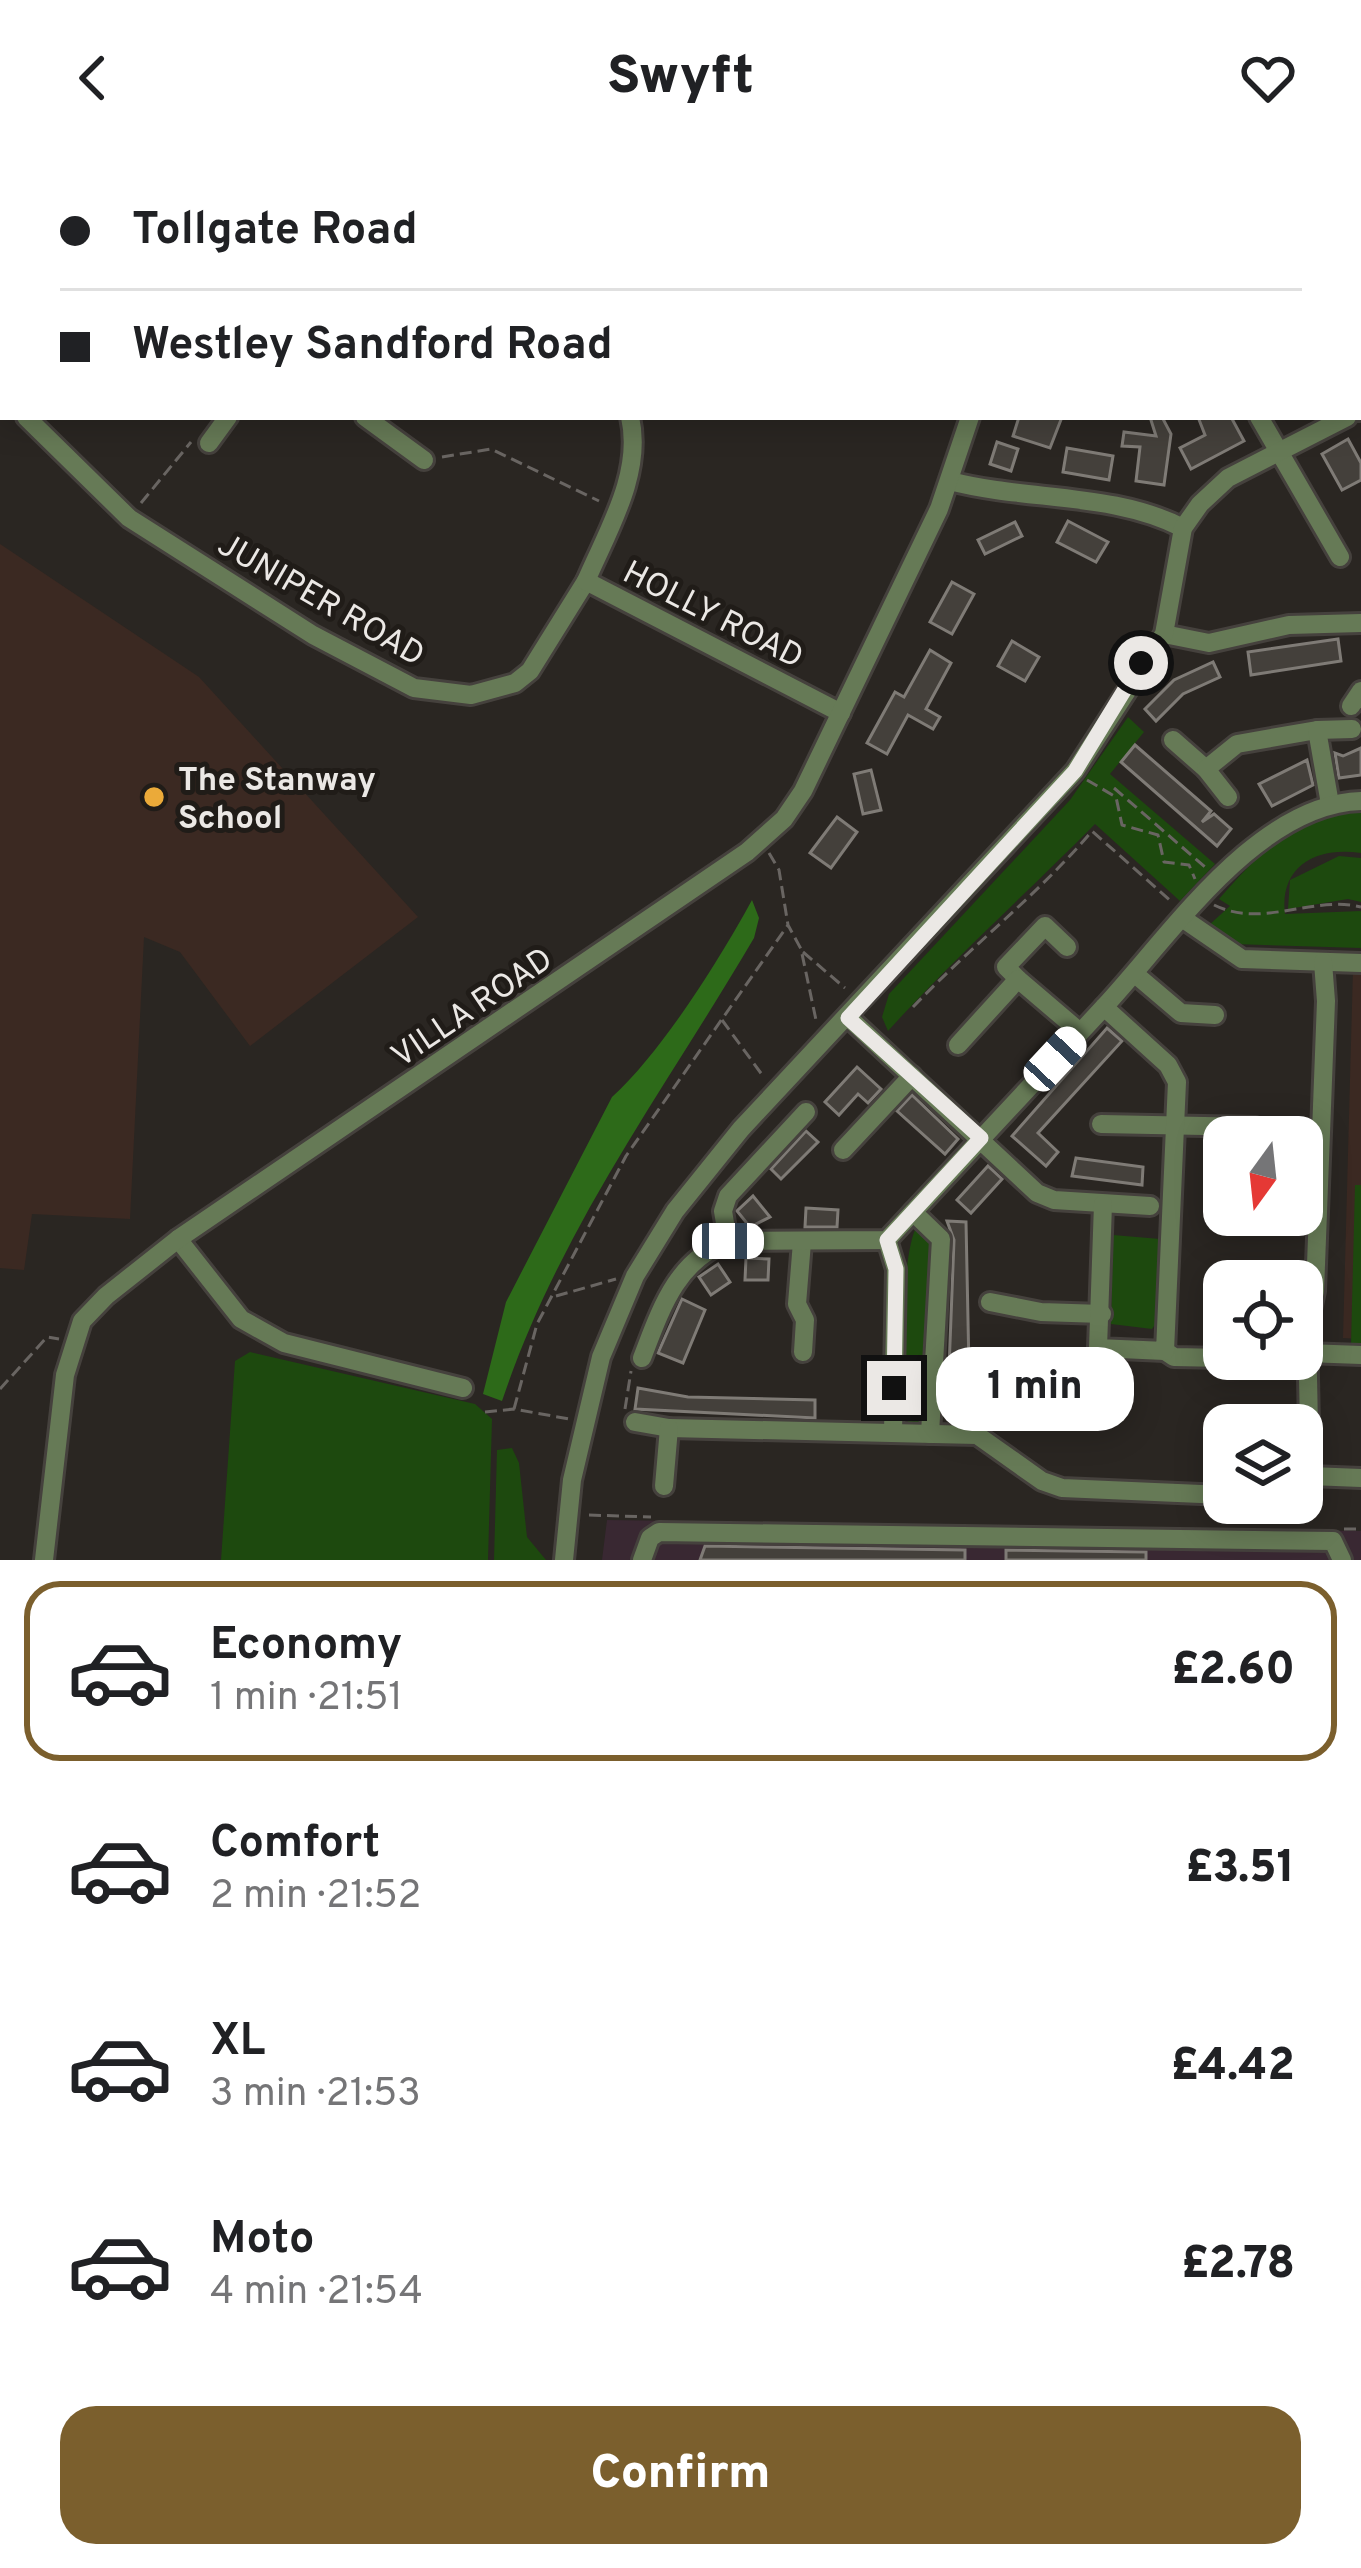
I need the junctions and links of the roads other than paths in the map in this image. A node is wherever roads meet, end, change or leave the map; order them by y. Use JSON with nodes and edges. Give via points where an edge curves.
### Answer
{"nodes":[{"id":1,"x":29,"y":420,"type":"edge"},
{"id":2,"x":226,"y":420,"type":"edge"},
{"id":3,"x":369,"y":420,"type":"edge"},
{"id":4,"x":631,"y":420,"type":"edge"},
{"id":5,"x":963,"y":420,"type":"edge"},
{"id":6,"x":1260,"y":420,"type":"edge"},
{"id":7,"x":1341,"y":420,"type":"edge"},
{"id":8,"x":209,"y":443,"type":"road end"},
{"id":9,"x":1275,"y":452,"type":"junction"},
{"id":10,"x":424,"y":460,"type":"road end"},
{"id":11,"x":950,"y":481,"type":"junction"},
{"id":12,"x":1183,"y":528,"type":"junction"},
{"id":13,"x":1340,"y":557,"type":"dead end"},
{"id":14,"x":586,"y":580,"type":"junction"},
{"id":15,"x":1361,"y":623,"type":"edge"},
{"id":16,"x":1164,"y":634,"type":"junction"},
{"id":17,"x":841,"y":713,"type":"junction"},
{"id":18,"x":1352,"y":729,"type":"dead end"},
{"id":19,"x":1317,"y":730,"type":"junction"},
{"id":20,"x":1172,"y":740,"type":"dead end"},
{"id":21,"x":1206,"y":770,"type":"junction"},
{"id":22,"x":1228,"y":797,"type":"dead end"},
{"id":23,"x":1361,"y":801,"type":"edge"},
{"id":24,"x":1330,"y":804,"type":"junction"},
{"id":25,"x":1187,"y":918,"type":"junction"},
{"id":26,"x":1067,"y":947,"type":"dead end"},
{"id":27,"x":1323,"y":962,"type":"junction"},
{"id":28,"x":1361,"y":963,"type":"edge"},
{"id":29,"x":1135,"y":974,"type":"junction"},
{"id":30,"x":1018,"y":979,"type":"junction"},
{"id":31,"x":1104,"y":1007,"type":"junction"},
{"id":32,"x":1215,"y":1015,"type":"dead end"},
{"id":33,"x":848,"y":1018,"type":"junction"},
{"id":34,"x":1080,"y":1032,"type":"junction"},
{"id":35,"x":958,"y":1045,"type":"dead end"},
{"id":36,"x":912,"y":1076,"type":"junction"},
{"id":37,"x":806,"y":1112,"type":"dead end"},
{"id":38,"x":1101,"y":1124,"type":"dead end"},
{"id":39,"x":1179,"y":1126,"type":"junction"},
{"id":40,"x":1203,"y":1126,"type":"edge"},
{"id":41,"x":981,"y":1138,"type":"junction"},
{"id":42,"x":843,"y":1150,"type":"dead end"},
{"id":43,"x":1103,"y":1204,"type":"junction"},
{"id":44,"x":1150,"y":1206,"type":"dead end"},
{"id":45,"x":913,"y":1212,"type":"junction"},
{"id":46,"x":178,"y":1239,"type":"junction"},
{"id":47,"x":887,"y":1240,"type":"junction"},
{"id":48,"x":728,"y":1241,"type":"junction"},
{"id":49,"x":802,"y":1242,"type":"junction"},
{"id":50,"x":1315,"y":1260,"type":"edge"},
{"id":51,"x":991,"y":1302,"type":"dead end"},
{"id":52,"x":1102,"y":1314,"type":"junction"},
{"id":53,"x":1098,"y":1348,"type":"junction"},
{"id":54,"x":1165,"y":1351,"type":"junction"},
{"id":55,"x":803,"y":1352,"type":"dead end"},
{"id":56,"x":1323,"y":1354,"type":"edge"},
{"id":57,"x":1361,"y":1355,"type":"edge"},
{"id":58,"x":643,"y":1358,"type":"dead end"},
{"id":59,"x":1203,"y":1358,"type":"edge"},
{"id":60,"x":463,"y":1388,"type":"dead end"},
{"id":61,"x":1095,"y":1409,"type":"dead end"},
{"id":62,"x":635,"y":1421,"type":"dead end"},
{"id":63,"x":669,"y":1428,"type":"junction"},
{"id":64,"x":893,"y":1432,"type":"junction"},
{"id":65,"x":930,"y":1434,"type":"junction"},
{"id":66,"x":1361,"y":1478,"type":"edge"},
{"id":67,"x":1323,"y":1479,"type":"edge"},
{"id":68,"x":664,"y":1486,"type":"dead end"},
{"id":69,"x":1203,"y":1494,"type":"edge"},
{"id":70,"x":44,"y":1560,"type":"edge"},
{"id":71,"x":564,"y":1560,"type":"edge"},
{"id":72,"x":642,"y":1560,"type":"edge"},
{"id":73,"x":1342,"y":1560,"type":"edge"}],
"edges":[{"from":1,"to":14,"type":"street","name":"JUNIPER ROAD","via":[[129,518],[313,635],[414,688],[471,695],[515,683]]},
{"from":2,"to":8,"type":"street"},
{"from":3,"to":10,"type":"street"},
{"from":4,"to":14,"type":"street","name":"HOLLY ROAD","via":[[636,445]]},
{"from":5,"to":11,"type":"street","name":"VILLA ROAD"},
{"from":6,"to":9,"type":"street"},
{"from":7,"to":9,"type":"street"},
{"from":9,"to":12,"type":"street","via":[[1228,478]]},
{"from":9,"to":13,"type":"street"},
{"from":11,"to":12,"type":"street","via":[[1159,515]]},
{"from":11,"to":17,"type":"street","name":"VILLA ROAD"},
{"from":12,"to":16,"type":"street"},
{"from":14,"to":17,"type":"street","name":"HOLLY ROAD"},
{"from":15,"to":16,"type":"street","via":[[1289,626],[1209,644]]},
{"from":16,"to":33,"type":"street","via":[[1075,771]]},
{"from":17,"to":46,"type":"street","name":"VILLA ROAD","via":[[803,791],[761,841]]},
{"from":18,"to":19,"type":"street"},
{"from":19,"to":21,"type":"street","via":[[1237,744]]},
{"from":19,"to":24,"type":"street"},
{"from":20,"to":21,"type":"street"},
{"from":21,"to":22,"type":"street"},
{"from":23,"to":24,"type":"street"},
{"from":24,"to":25,"type":"street","via":[[1270,830]]},
{"from":25,"to":27,"type":"street","via":[[1242,959]]},
{"from":25,"to":29,"type":"street"},
{"from":26,"to":30,"type":"street","via":[[1045,926],[1006,967]]},
{"from":27,"to":28,"type":"street"},
{"from":27,"to":50,"type":"street"},
{"from":29,"to":31,"type":"street"},
{"from":29,"to":32,"type":"street","via":[[1181,1013]]},
{"from":30,"to":34,"type":"street"},
{"from":30,"to":35,"type":"street"},
{"from":31,"to":34,"type":"street"},
{"from":31,"to":39,"type":"street","via":[[1168,1065]]},
{"from":33,"to":36,"type":"street"},
{"from":33,"to":71,"type":"street","via":[[695,1182],[636,1274],[582,1422]]},
{"from":34,"to":41,"type":"street"},
{"from":36,"to":41,"type":"street"},
{"from":36,"to":42,"type":"street"},
{"from":37,"to":48,"type":"street","via":[[741,1180],[723,1211]]},
{"from":38,"to":39,"type":"street"},
{"from":39,"to":40,"type":"street"},
{"from":39,"to":54,"type":"street"},
{"from":41,"to":43,"type":"street","via":[[1037,1192]]},
{"from":41,"to":45,"type":"street"},
{"from":43,"to":44,"type":"street"},
{"from":43,"to":52,"type":"street"},
{"from":45,"to":47,"type":"street"},
{"from":45,"to":65,"type":"street","via":[[941,1239]]},
{"from":46,"to":60,"type":"street","via":[[241,1319],[284,1343]]},
{"from":46,"to":70,"type":"street","name":"VILLA ROAD","via":[[106,1296],[74,1340]]},
{"from":47,"to":49,"type":"street"},
{"from":47,"to":64,"type":"street","via":[[896,1269]]},
{"from":48,"to":49,"type":"street"},
{"from":48,"to":58,"type":"street","via":[[694,1259],[662,1308]]},
{"from":49,"to":55,"type":"street"},
{"from":51,"to":52,"type":"street"},
{"from":52,"to":53,"type":"street"},
{"from":53,"to":54,"type":"street"},
{"from":53,"to":61,"type":"street"},
{"from":54,"to":59,"type":"street"},
{"from":56,"to":57,"type":"street"},
{"from":62,"to":63,"type":"street"},
{"from":63,"to":64,"type":"street"},
{"from":63,"to":68,"type":"street"},
{"from":64,"to":65,"type":"street"},
{"from":65,"to":69,"type":"street","via":[[988,1438],[1062,1488]]},
{"from":66,"to":67,"type":"street"},
{"from":72,"to":73,"type":"street","via":[[659,1532],[1333,1541]]}]}
